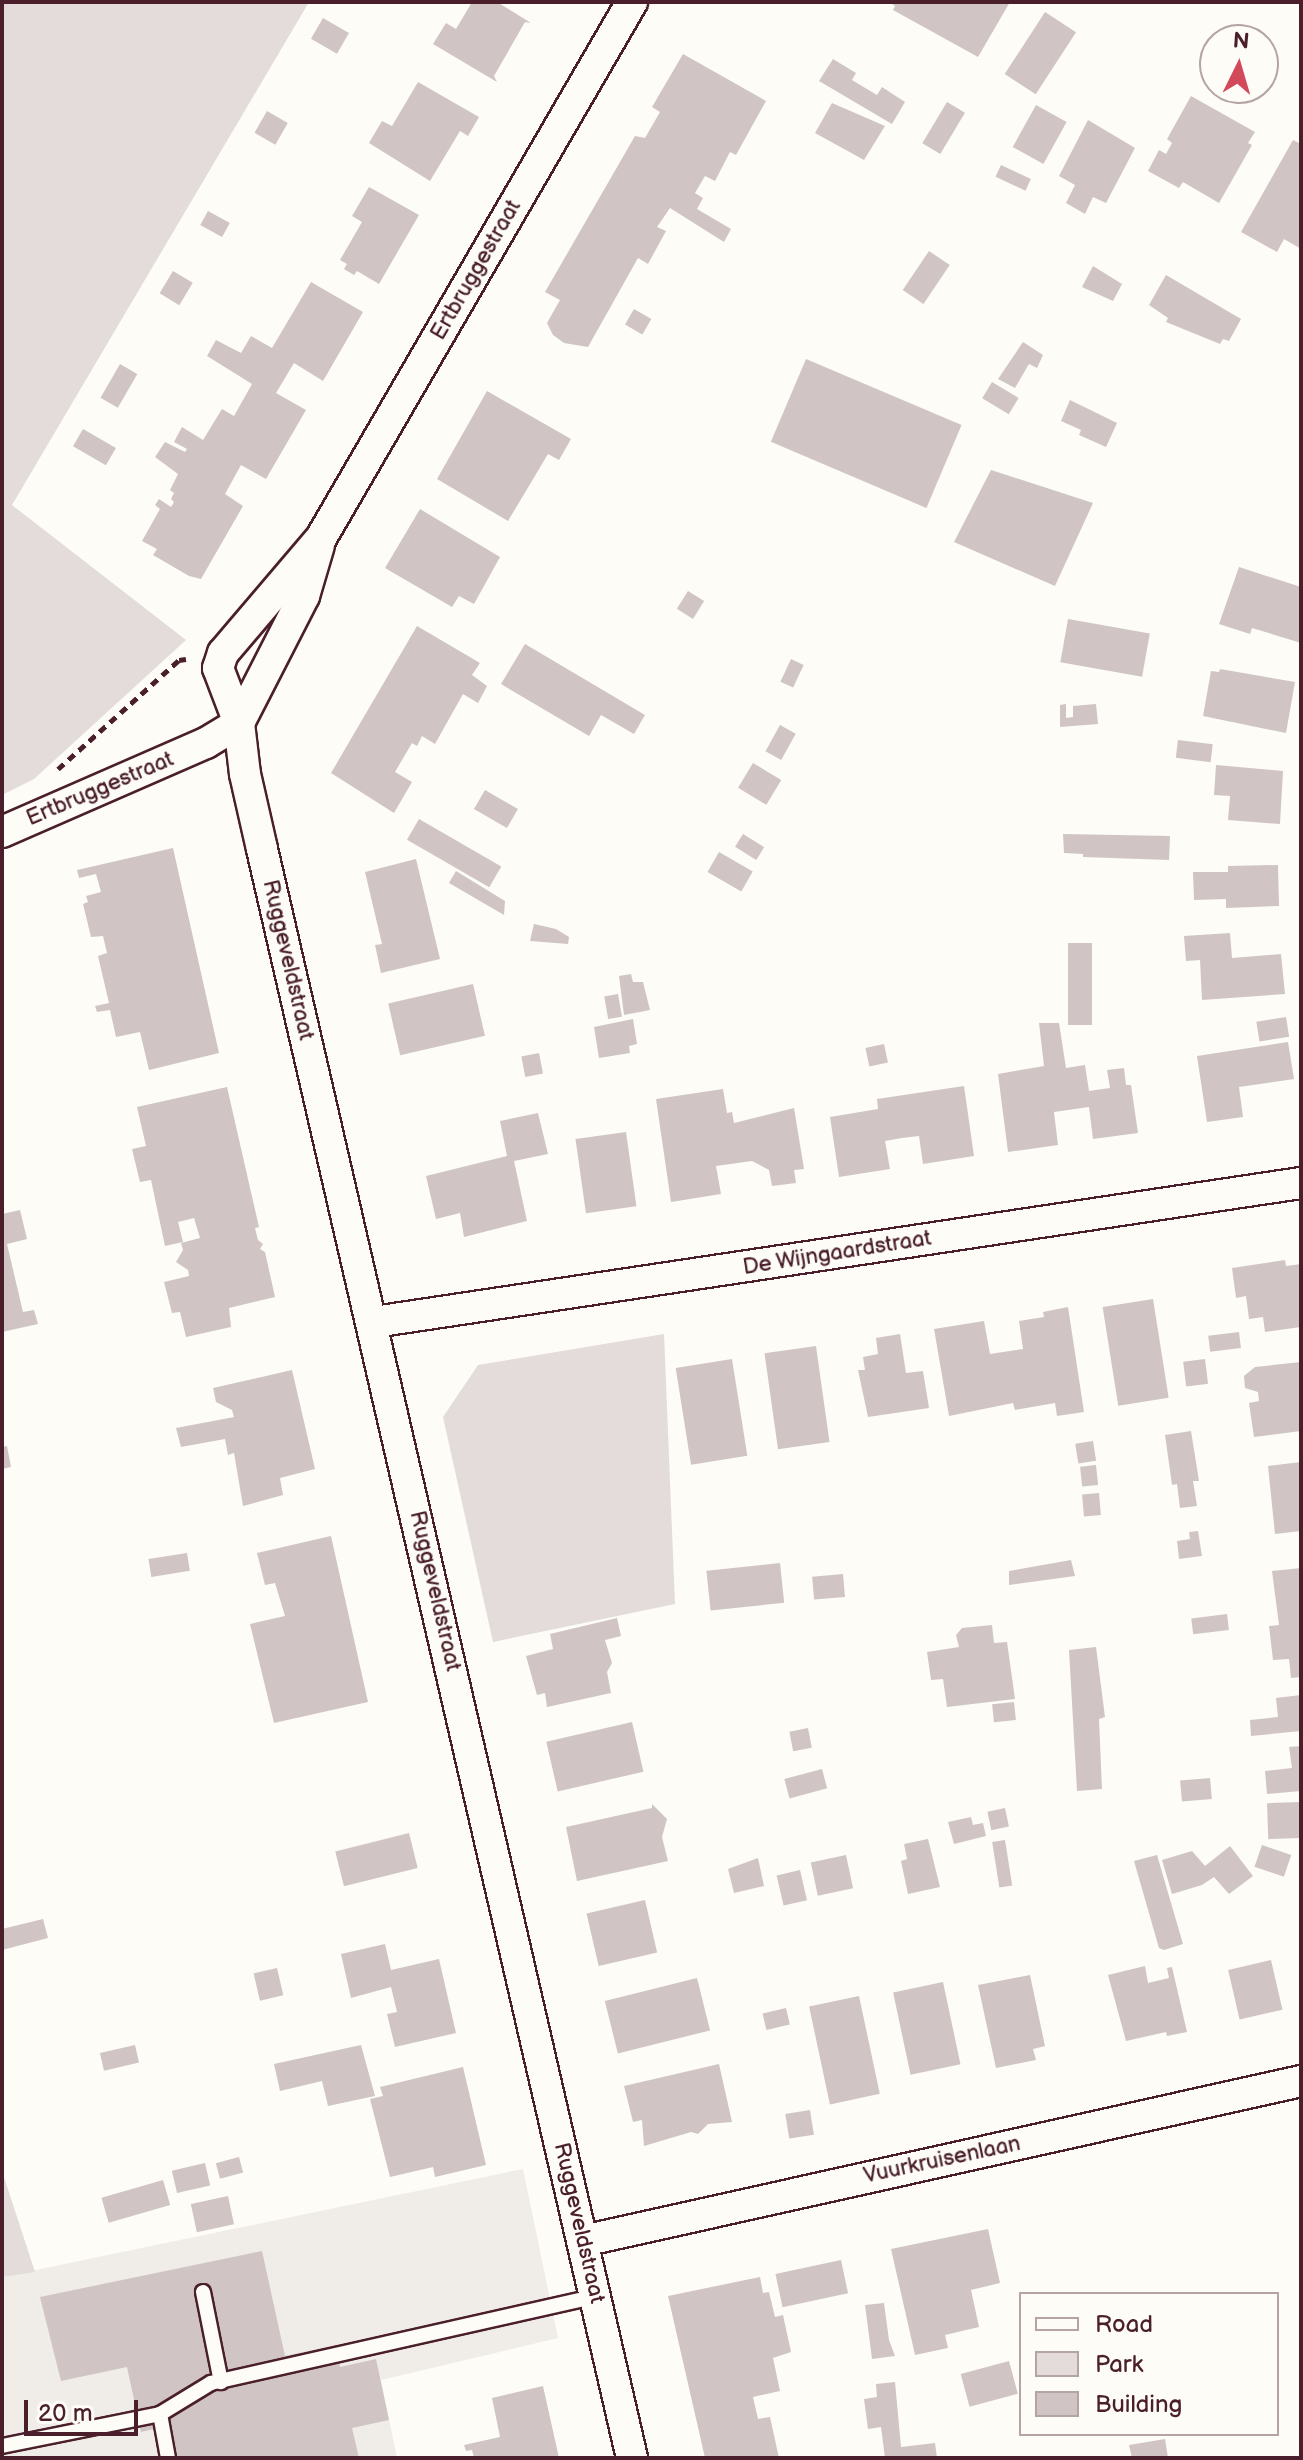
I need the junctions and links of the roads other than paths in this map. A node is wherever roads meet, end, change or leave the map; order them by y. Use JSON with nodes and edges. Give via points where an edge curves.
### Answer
{"nodes":[{"id":1,"x":632,"y":2,"type":"edge"},
{"id":2,"x":321,"y":538,"type":"junction"},
{"id":3,"x":235,"y":712,"type":"junction"},
{"id":4,"x":2,"y":832,"type":"edge"},
{"id":5,"x":1301,"y":1183,"type":"edge"},
{"id":6,"x":374,"y":1322,"type":"junction"},
{"id":7,"x":1301,"y":2081,"type":"edge"},
{"id":8,"x":583,"y":2241,"type":"junction"},
{"id":9,"x":203,"y":2292,"type":"dead end"},
{"id":10,"x":596,"y":2296,"type":"junction"},
{"id":11,"x":221,"y":2382,"type":"junction"},
{"id":12,"x":160,"y":2414,"type":"junction"},
{"id":13,"x":2,"y":2446,"type":"edge"},
{"id":14,"x":168,"y":2458,"type":"edge"},
{"id":15,"x":632,"y":2458,"type":"edge"}],
"edges":[{"from":1,"to":2,"type":"street","name":"Ertbruggestraat"},
{"from":2,"to":3,"type":"street","name":"Ertbruggestraat","via":[[304,596]]},
{"from":2,"to":3,"type":"street","name":"Ertbruggestraat","via":[[223,653],[218,668]]},
{"from":3,"to":4,"type":"street","name":"Ertbruggestraat","via":[[206,743]]},
{"from":3,"to":6,"type":"street","name":"Ruggeveldstraat","via":[[262,849]]},
{"from":5,"to":6,"type":"street","name":"De Wijngaardstraat"},
{"from":6,"to":8,"type":"street","name":"Ruggeveldstraat"},
{"from":7,"to":8,"type":"street","name":"Vuurkruisenlaan"},
{"from":8,"to":10,"type":"street","name":"Ruggeveldstraat"},
{"from":9,"to":11,"type":"lane"},
{"from":10,"to":11,"type":"lane"},
{"from":10,"to":15,"type":"street","name":"Ruggeveldstraat"},
{"from":11,"to":12,"type":"lane"},
{"from":12,"to":13,"type":"lane"},
{"from":12,"to":14,"type":"lane"}]}
